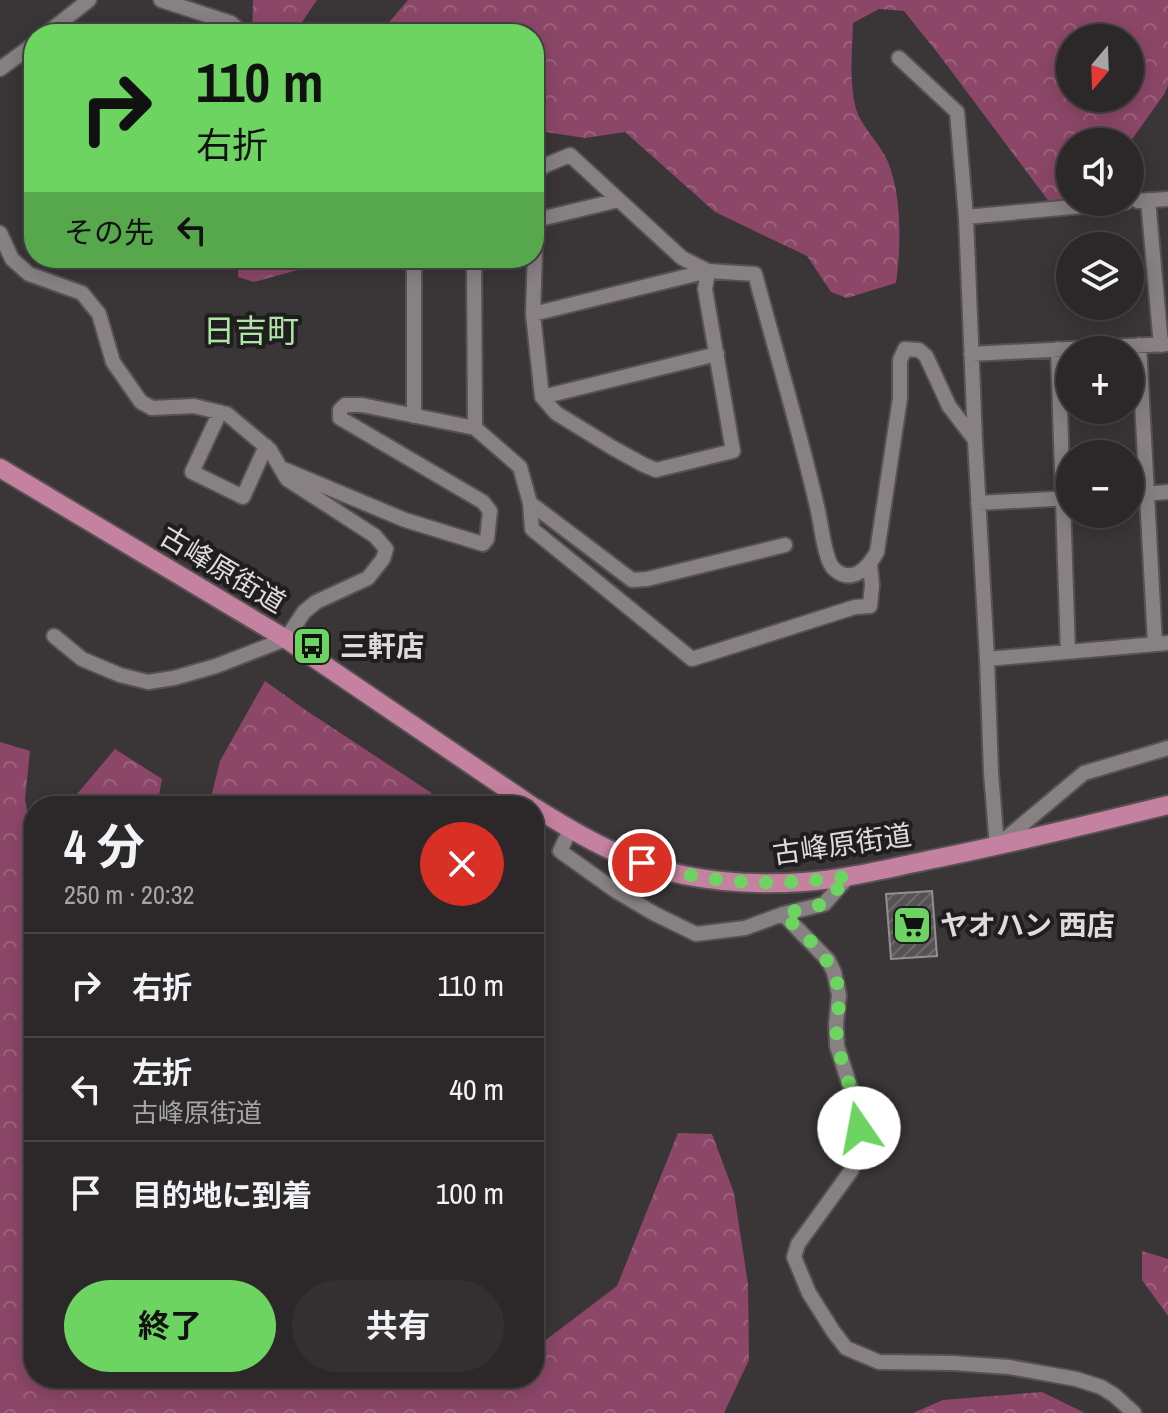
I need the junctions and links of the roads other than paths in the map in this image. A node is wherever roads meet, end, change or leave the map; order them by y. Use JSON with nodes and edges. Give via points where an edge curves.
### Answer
{"nodes":[{"id":1,"x":89,"y":0,"type":"edge"},
{"id":2,"x":161,"y":0,"type":"edge"},
{"id":3,"x":59,"y":24,"type":"edge"},
{"id":4,"x":232,"y":24,"type":"edge"},
{"id":5,"x":24,"y":51,"type":"edge"},
{"id":6,"x":899,"y":58,"type":"dead end"},
{"id":7,"x":0,"y":69,"type":"edge"},
{"id":8,"x":544,"y":166,"type":"edge"},
{"id":9,"x":1168,"y":199,"type":"edge"},
{"id":10,"x":619,"y":200,"type":"junction"},
{"id":11,"x":1144,"y":200,"type":"edge"},
{"id":12,"x":1148,"y":200,"type":"junction"},
{"id":13,"x":1056,"y":209,"type":"edge"},
{"id":14,"x":966,"y":217,"type":"junction"},
{"id":15,"x":544,"y":218,"type":"edge"},
{"id":16,"x":0,"y":233,"type":"edge"},
{"id":17,"x":414,"y":268,"type":"edge"},
{"id":18,"x":474,"y":268,"type":"edge"},
{"id":19,"x":534,"y":268,"type":"edge"},
{"id":20,"x":708,"y":271,"type":"junction"},
{"id":21,"x":533,"y":314,"type":"junction"},
{"id":22,"x":1164,"y":344,"type":"edge"},
{"id":23,"x":1144,"y":345,"type":"edge"},
{"id":24,"x":1056,"y":349,"type":"edge"},
{"id":25,"x":717,"y":354,"type":"junction"},
{"id":26,"x":971,"y":354,"type":"junction"},
{"id":27,"x":542,"y":397,"type":"junction"},
{"id":28,"x":220,"y":412,"type":"junction"},
{"id":29,"x":414,"y":416,"type":"junction"},
{"id":30,"x":1143,"y":424,"type":"edge"},
{"id":31,"x":475,"y":428,"type":"junction"},
{"id":32,"x":975,"y":440,"type":"junction"},
{"id":33,"x":266,"y":446,"type":"junction"},
{"id":34,"x":0,"y":468,"type":"edge"},
{"id":35,"x":281,"y":468,"type":"junction"},
{"id":36,"x":1168,"y":492,"type":"edge"},
{"id":37,"x":1144,"y":494,"type":"edge"},
{"id":38,"x":1147,"y":494,"type":"junction"},
{"id":39,"x":1056,"y":499,"type":"edge"},
{"id":40,"x":530,"y":503,"type":"junction"},
{"id":41,"x":978,"y":503,"type":"junction"},
{"id":42,"x":1067,"y":528,"type":"edge"},
{"id":43,"x":785,"y":545,"type":"dead end"},
{"id":44,"x":870,"y":565,"type":"junction"},
{"id":45,"x":54,"y":636,"type":"dead end"},
{"id":46,"x":286,"y":639,"type":"junction"},
{"id":47,"x":1162,"y":644,"type":"edge"},
{"id":48,"x":1068,"y":652,"type":"junction"},
{"id":49,"x":987,"y":659,"type":"junction"},
{"id":50,"x":1168,"y":748,"type":"edge"},
{"id":51,"x":517,"y":796,"type":"edge"},
{"id":52,"x":1168,"y":805,"type":"edge"},
{"id":53,"x":544,"y":814,"type":"edge"},
{"id":54,"x":570,"y":830,"type":"junction"},
{"id":55,"x":997,"y":847,"type":"junction"},
{"id":56,"x":849,"y":876,"type":"junction"},
{"id":57,"x":783,"y":914,"type":"junction"},
{"id":58,"x":1134,"y":1413,"type":"edge"}],
"edges":[{"from":1,"to":3,"type":"street"},
{"from":2,"to":4,"type":"street"},
{"from":5,"to":7,"type":"street"},
{"from":6,"to":14,"type":"street","via":[[957,112]]},
{"from":8,"to":10,"type":"street","via":[[570,155]]},
{"from":9,"to":12,"type":"street"},
{"from":10,"to":15,"type":"street"},
{"from":10,"to":20,"type":"street","via":[[682,258]]},
{"from":11,"to":12,"type":"street"},
{"from":12,"to":22,"type":"street"},
{"from":13,"to":14,"type":"street"},
{"from":14,"to":26,"type":"street"},
{"from":16,"to":28,"type":"street","via":[[12,259],[29,274],[82,293],[99,314],[113,362],[141,402],[152,408],[194,406]]},
{"from":17,"to":29,"type":"street"},
{"from":18,"to":31,"type":"street"},
{"from":19,"to":21,"type":"street"},
{"from":20,"to":21,"type":"street"},
{"from":20,"to":25,"type":"street","via":[[705,289]]},
{"from":20,"to":44,"type":"street","via":[[755,274],[832,568],[859,575]]},
{"from":21,"to":27,"type":"street"},
{"from":22,"to":23,"type":"street"},
{"from":24,"to":26,"type":"street"},
{"from":25,"to":27,"type":"street"},
{"from":25,"to":27,"type":"street","via":[[733,451],[656,470],[556,413]]},
{"from":26,"to":32,"type":"street"},
{"from":28,"to":33,"type":"street"},
{"from":28,"to":33,"type":"street","via":[[192,472],[243,497]]},
{"from":29,"to":31,"type":"street"},
{"from":29,"to":35,"type":"street","via":[[362,405],[340,410],[340,418],[483,502],[490,511],[483,544],[405,520]]},
{"from":30,"to":38,"type":"street"},
{"from":31,"to":40,"type":"street","via":[[520,467]]},
{"from":32,"to":41,"type":"street"},
{"from":32,"to":44,"type":"street","via":[[949,406],[926,356],[905,349],[877,552]]},
{"from":33,"to":35,"type":"street"},
{"from":34,"to":46,"type":"main road","name":"古峰原街道"},
{"from":35,"to":46,"type":"street","via":[[287,479],[375,536],[386,549],[368,578],[316,602]]},
{"from":36,"to":38,"type":"street"},
{"from":37,"to":38,"type":"street"},
{"from":38,"to":47,"type":"street"},
{"from":39,"to":41,"type":"street"},
{"from":40,"to":43,"type":"street","via":[[632,580]]},
{"from":40,"to":44,"type":"street","via":[[532,529],[692,659],[870,606]]},
{"from":41,"to":49,"type":"street"},
{"from":42,"to":48,"type":"street"},
{"from":45,"to":46,"type":"street","via":[[82,659],[148,682],[216,666]]},
{"from":46,"to":51,"type":"main road","name":"古峰原街道"},
{"from":47,"to":48,"type":"street"},
{"from":48,"to":49,"type":"street"},
{"from":49,"to":55,"type":"street"},
{"from":50,"to":55,"type":"street","via":[[1084,773]]},
{"from":52,"to":55,"type":"main road","name":"古峰原街道"},
{"from":53,"to":54,"type":"main road","name":"古峰原街道"},
{"from":54,"to":56,"type":"main road","name":"古峰原街道","via":[[642,863],[721,881],[761,884]]},
{"from":54,"to":57,"type":"street","via":[[560,851],[616,891],[696,934],[745,928]]},
{"from":55,"to":56,"type":"main road","name":"古峰原街道"},
{"from":56,"to":57,"type":"street","via":[[824,904]]},
{"from":57,"to":58,"type":"street","via":[[834,972],[839,995],[837,1046],[858,1111],[860,1145],[851,1171],[794,1257],[833,1331],[846,1348],[879,1362],[1009,1367],[1076,1379],[1101,1387]]}]}
